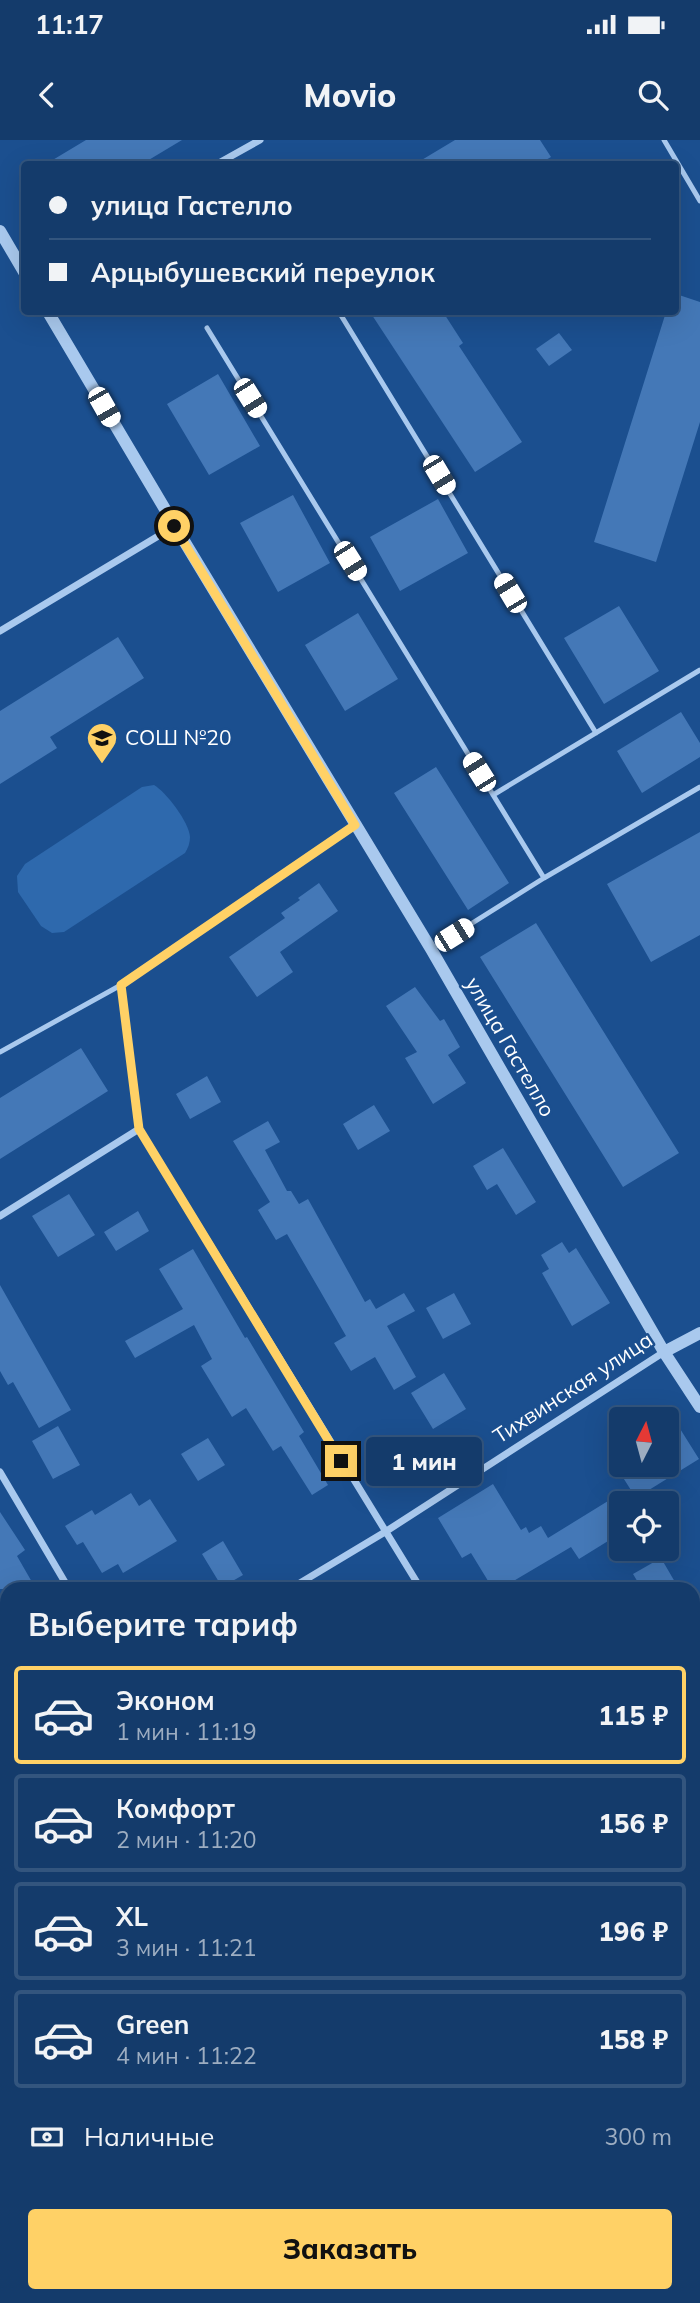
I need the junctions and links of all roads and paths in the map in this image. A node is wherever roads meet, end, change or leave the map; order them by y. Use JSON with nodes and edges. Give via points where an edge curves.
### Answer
{"nodes":[{"id":1,"x":260,"y":140,"type":"edge"},
{"id":2,"x":664,"y":140,"type":"edge"},
{"id":3,"x":222,"y":161,"type":"edge"},
{"id":4,"x":676,"y":161,"type":"edge"},
{"id":5,"x":679,"y":165,"type":"edge"},
{"id":6,"x":700,"y":201,"type":"edge"},
{"id":7,"x":0,"y":231,"type":"edge"},
{"id":8,"x":21,"y":267,"type":"edge"},
{"id":9,"x":50,"y":315,"type":"edge"},
{"id":10,"x":341,"y":315,"type":"edge"},
{"id":11,"x":207,"y":328,"type":"dead end"},
{"id":12,"x":174,"y":526,"type":"junction"},
{"id":13,"x":0,"y":631,"type":"edge"},
{"id":14,"x":700,"y":670,"type":"edge"},
{"id":15,"x":596,"y":733,"type":"junction"},
{"id":16,"x":700,"y":788,"type":"edge"},
{"id":17,"x":493,"y":795,"type":"junction"},
{"id":18,"x":355,"y":825,"type":"junction"},
{"id":19,"x":544,"y":878,"type":"junction"},
{"id":20,"x":431,"y":949,"type":"junction"},
{"id":21,"x":121,"y":985,"type":"junction"},
{"id":22,"x":0,"y":1052,"type":"edge"},
{"id":23,"x":139,"y":1129,"type":"junction"},
{"id":24,"x":0,"y":1216,"type":"edge"},
{"id":25,"x":700,"y":1333,"type":"edge"},
{"id":26,"x":664,"y":1352,"type":"junction"},
{"id":27,"x":700,"y":1407,"type":"edge"},
{"id":28,"x":0,"y":1472,"type":"edge"},
{"id":29,"x":385,"y":1532,"type":"junction"},
{"id":30,"x":65,"y":1582,"type":"edge"},
{"id":31,"x":302,"y":1582,"type":"edge"},
{"id":32,"x":417,"y":1582,"type":"edge"}],
"edges":[{"from":1,"to":3,"type":"street"},
{"from":2,"to":4,"type":"lane"},
{"from":5,"to":6,"type":"lane"},
{"from":7,"to":8,"type":"street"},
{"from":9,"to":12,"type":"street","name":"улица Гастелло"},
{"from":10,"to":15,"type":"lane"},
{"from":11,"to":17,"type":"lane"},
{"from":12,"to":13,"type":"street"},
{"from":12,"to":18,"type":"street","name":"улица Гастелло"},
{"from":14,"to":15,"type":"lane"},
{"from":15,"to":17,"type":"lane"},
{"from":16,"to":19,"type":"lane"},
{"from":17,"to":19,"type":"lane"},
{"from":18,"to":20,"type":"street","name":"улица Гастелло"},
{"from":18,"to":21,"type":"street"},
{"from":19,"to":20,"type":"lane"},
{"from":20,"to":26,"type":"street","name":"улица Гастелло"},
{"from":21,"to":22,"type":"lane"},
{"from":21,"to":23,"type":"street"},
{"from":23,"to":24,"type":"street"},
{"from":23,"to":29,"type":"street"},
{"from":25,"to":26,"type":"street","name":"Тихвинская улица"},
{"from":26,"to":27,"type":"street","name":"улица Гастелло"},
{"from":26,"to":29,"type":"street","name":"Тихвинская улица"},
{"from":28,"to":30,"type":"street"},
{"from":29,"to":31,"type":"street","name":"Тихвинская улица"},
{"from":29,"to":32,"type":"street"}]}
